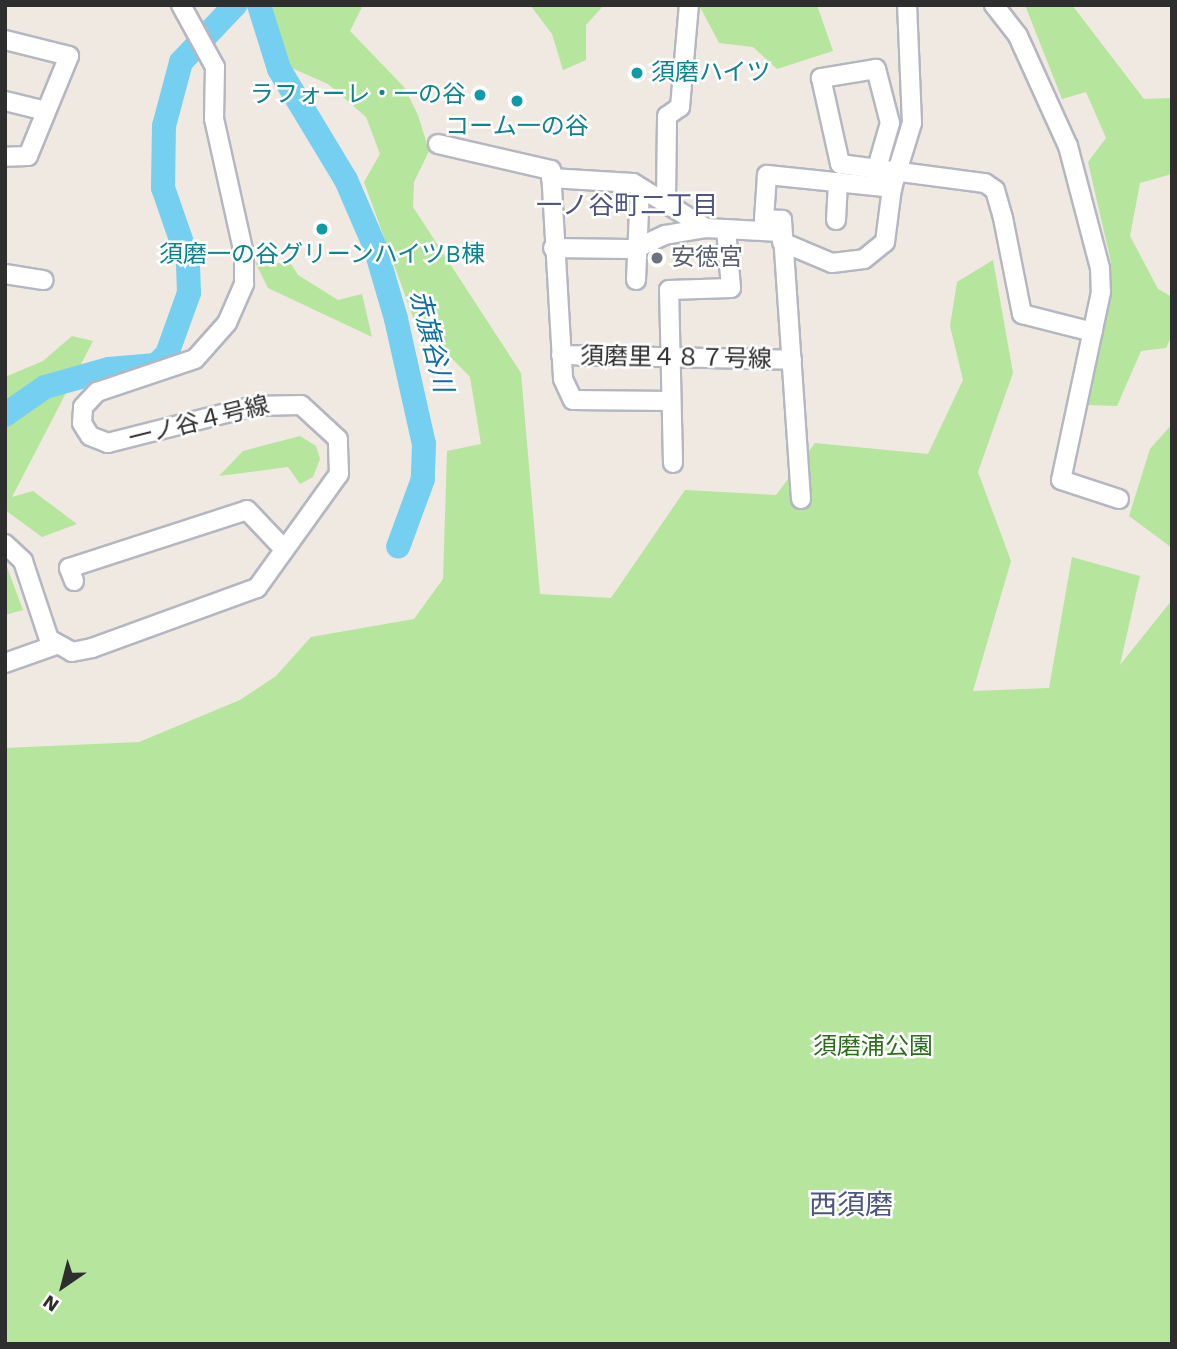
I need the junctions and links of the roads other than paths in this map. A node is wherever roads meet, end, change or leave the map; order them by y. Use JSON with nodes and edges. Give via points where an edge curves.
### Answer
{"nodes":[{"id":1,"x":181,"y":5,"type":"edge"},
{"id":2,"x":689,"y":5,"type":"edge"},
{"id":3,"x":907,"y":5,"type":"edge"},
{"id":4,"x":994,"y":5,"type":"edge"},
{"id":5,"x":5,"y":40,"type":"edge"},
{"id":6,"x":5,"y":102,"type":"edge"},
{"id":7,"x":46,"y":111,"type":"junction"},
{"id":8,"x":438,"y":144,"type":"dead end"},
{"id":9,"x":5,"y":157,"type":"edge"},
{"id":10,"x":877,"y":169,"type":"junction"},
{"id":11,"x":551,"y":178,"type":"junction"},
{"id":12,"x":894,"y":180,"type":"junction"},
{"id":13,"x":838,"y":182,"type":"junction"},
{"id":14,"x":640,"y":189,"type":"junction"},
{"id":15,"x":662,"y":203,"type":"junction"},
{"id":16,"x":836,"y":220,"type":"dead end"},
{"id":17,"x":706,"y":228,"type":"junction"},
{"id":18,"x":726,"y":229,"type":"junction"},
{"id":19,"x":664,"y":235,"type":"junction"},
{"id":20,"x":781,"y":237,"type":"junction"},
{"id":21,"x":553,"y":248,"type":"junction"},
{"id":22,"x":633,"y":249,"type":"junction"},
{"id":23,"x":5,"y":274,"type":"edge"},
{"id":24,"x":44,"y":280,"type":"dead end"},
{"id":25,"x":636,"y":280,"type":"dead end"},
{"id":26,"x":1093,"y":332,"type":"junction"},
{"id":27,"x":561,"y":355,"type":"junction"},
{"id":28,"x":670,"y":360,"type":"junction"},
{"id":29,"x":792,"y":360,"type":"junction"},
{"id":30,"x":671,"y":401,"type":"junction"},
{"id":31,"x":673,"y":463,"type":"dead end"},
{"id":32,"x":801,"y":499,"type":"dead end"},
{"id":33,"x":1119,"y":499,"type":"dead end"},
{"id":34,"x":5,"y":544,"type":"edge"},
{"id":35,"x":282,"y":547,"type":"junction"},
{"id":36,"x":74,"y":581,"type":"dead end"},
{"id":37,"x":56,"y":645,"type":"junction"},
{"id":38,"x":5,"y":663,"type":"edge"}],
"edges":[{"from":1,"to":35,"type":"street","name":"一ノ谷４号線","via":[[215,66],[214,119],[244,254],[238,300],[214,342],[195,359],[97,392],[83,407],[82,423],[90,436],[108,443],[279,401],[315,412],[338,439],[339,474],[334,489]]},
{"from":2,"to":15,"type":"street","via":[[680,107],[667,116]]},
{"from":3,"to":12,"type":"street","via":[[912,122]]},
{"from":4,"to":26,"type":"street","via":[[1018,36],[1068,146],[1100,268]]},
{"from":5,"to":7,"type":"street","via":[[69,56]]},
{"from":6,"to":7,"type":"street"},
{"from":7,"to":9,"type":"street","via":[[28,156]]},
{"from":8,"to":11,"type":"street","via":[[533,161],[551,170]]},
{"from":10,"to":10,"type":"street","via":[[840,164],[821,78],[876,69],[890,123]]},
{"from":10,"to":12,"type":"street"},
{"from":11,"to":14,"type":"street","via":[[611,179]]},
{"from":11,"to":21,"type":"street"},
{"from":12,"to":13,"type":"street"},
{"from":12,"to":20,"type":"street","via":[[885,242],[864,259],[832,263]]},
{"from":12,"to":26,"type":"street","via":[[995,190],[1022,314]]},
{"from":13,"to":16,"type":"street"},
{"from":13,"to":20,"type":"street","via":[[767,175],[764,219],[782,220]]},
{"from":14,"to":15,"type":"street"},
{"from":14,"to":22,"type":"street"},
{"from":15,"to":17,"type":"street"},
{"from":15,"to":19,"type":"street"},
{"from":17,"to":18,"type":"street"},
{"from":17,"to":19,"type":"street"},
{"from":18,"to":20,"type":"street"},
{"from":18,"to":28,"type":"street","via":[[731,288],[669,290]]},
{"from":19,"to":22,"type":"street"},
{"from":20,"to":29,"type":"street"},
{"from":21,"to":22,"type":"street"},
{"from":21,"to":27,"type":"street"},
{"from":22,"to":25,"type":"street"},
{"from":23,"to":24,"type":"street"},
{"from":26,"to":33,"type":"street","via":[[1061,480]]},
{"from":27,"to":28,"type":"street","name":"須磨里４８７号線"},
{"from":27,"to":30,"type":"street","via":[[573,400]]},
{"from":28,"to":29,"type":"street","name":"須磨里４８７号線"},
{"from":28,"to":30,"type":"street"},
{"from":29,"to":32,"type":"street"},
{"from":30,"to":31,"type":"street"},
{"from":34,"to":37,"type":"street","via":[[23,561],[48,639]]},
{"from":35,"to":36,"type":"street","via":[[247,510],[69,568]]},
{"from":35,"to":37,"type":"street","name":"一ノ谷４号線","via":[[264,579],[246,595],[92,648],[72,652]]},
{"from":37,"to":38,"type":"street"}]}
